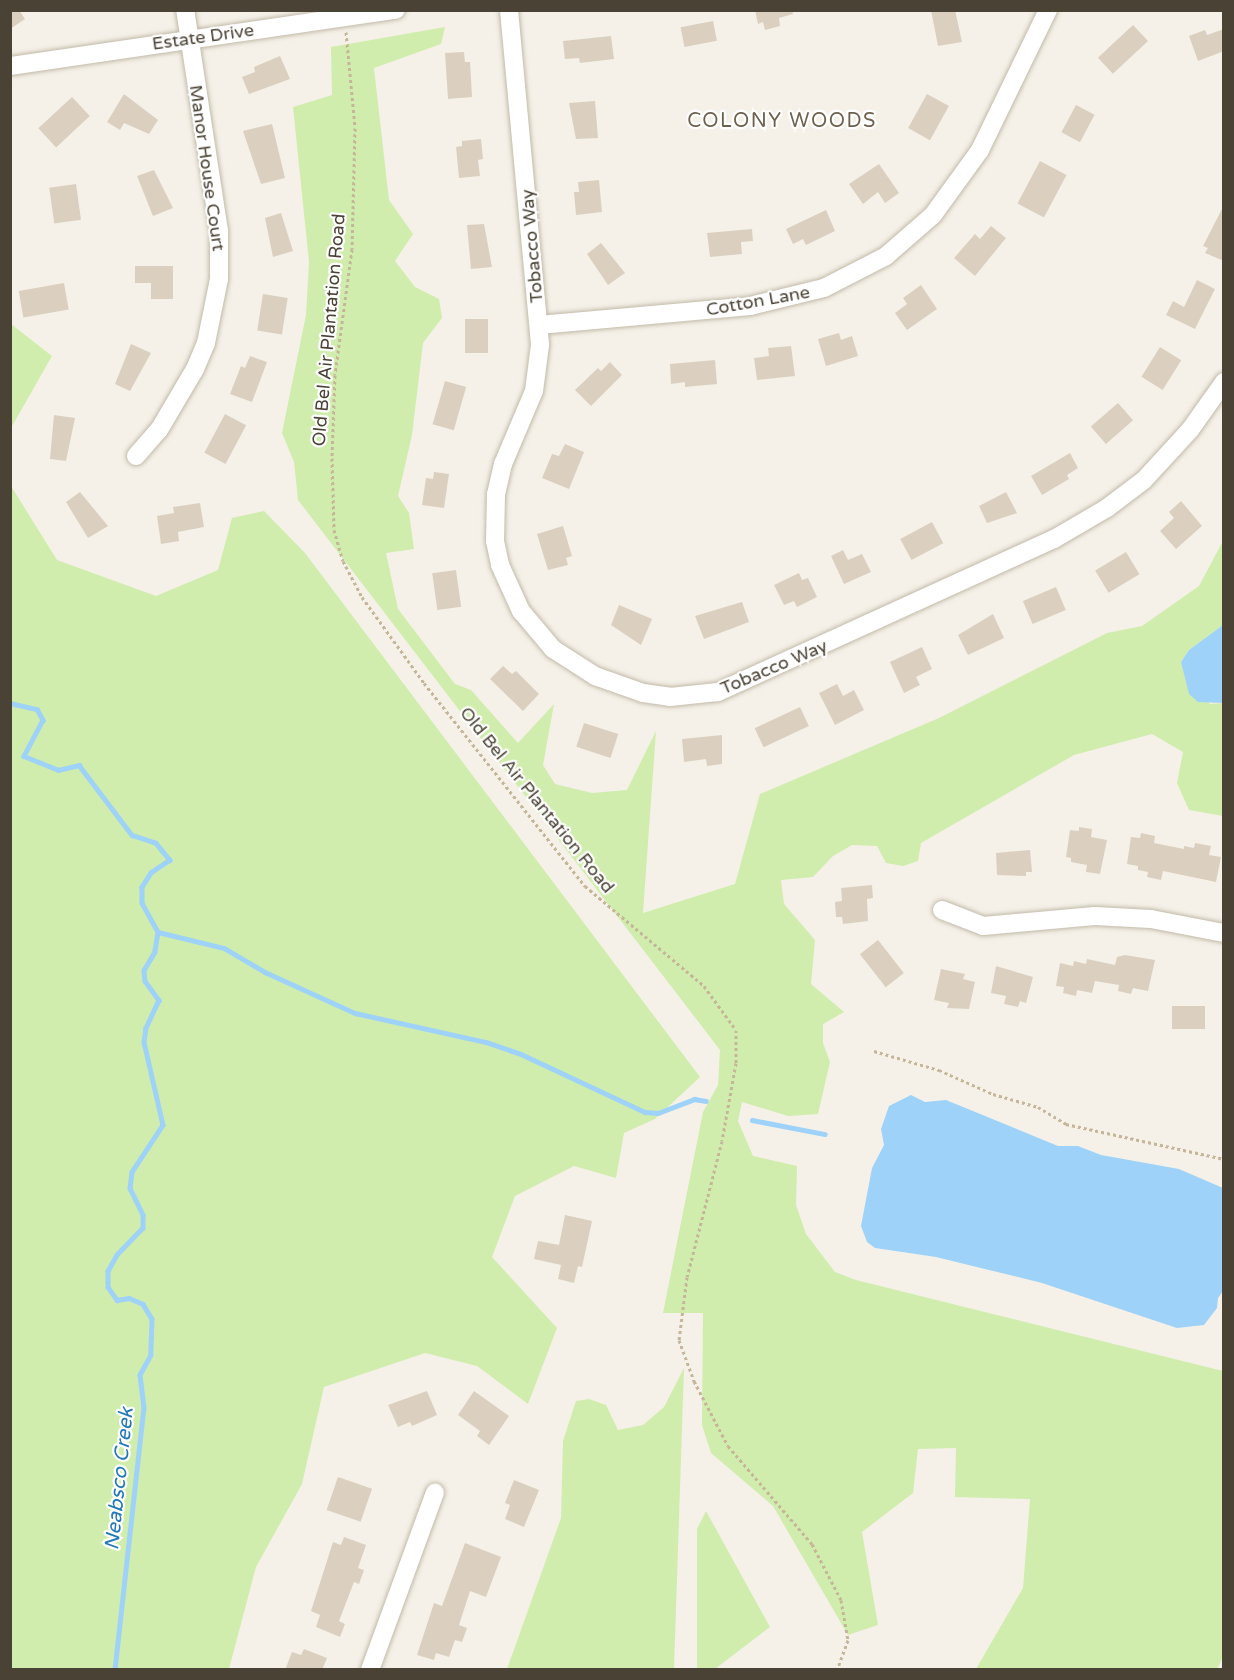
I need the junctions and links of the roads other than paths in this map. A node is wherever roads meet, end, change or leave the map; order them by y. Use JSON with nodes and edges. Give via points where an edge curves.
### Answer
{"nodes":[{"id":1,"x":185,"y":10,"type":"edge"},
{"id":2,"x":396,"y":10,"type":"edge"},
{"id":3,"x":509,"y":10,"type":"edge"},
{"id":4,"x":1048,"y":10,"type":"edge"},
{"id":5,"x":189,"y":39,"type":"junction"},
{"id":6,"x":10,"y":66,"type":"edge"},
{"id":7,"x":539,"y":325,"type":"junction"},
{"id":8,"x":1224,"y":382,"type":"edge"},
{"id":9,"x":136,"y":456,"type":"dead end"},
{"id":10,"x":942,"y":910,"type":"dead end"},
{"id":11,"x":1224,"y":933,"type":"edge"},
{"id":12,"x":435,"y":1492,"type":"dead end"},
{"id":13,"x":370,"y":1670,"type":"edge"}],
"edges":[{"from":1,"to":5,"type":"street","name":"Manor House Court"},
{"from":2,"to":5,"type":"street","name":"Estate Drive"},
{"from":3,"to":7,"type":"street","name":"Tobacco Way"},
{"from":4,"to":7,"type":"street","name":"Cotton Lane","via":[[980,150],[933,214],[886,256],[824,288],[750,306]]},
{"from":5,"to":6,"type":"street","name":"Estate Drive"},
{"from":5,"to":9,"type":"street","name":"Manor House Court","via":[[219,231],[219,279],[206,343],[195,369],[159,430]]},
{"from":7,"to":8,"type":"street","name":"Tobacco Way","via":[[534,391],[503,464],[496,494],[495,540],[500,565],[521,611],[553,649],[595,676],[621,687],[670,697],[718,692],[743,684],[1074,529],[1107,508],[1172,453]]},
{"from":10,"to":11,"type":"street","via":[[983,926],[1106,916],[1151,919]]},
{"from":12,"to":13,"type":"street"}]}
